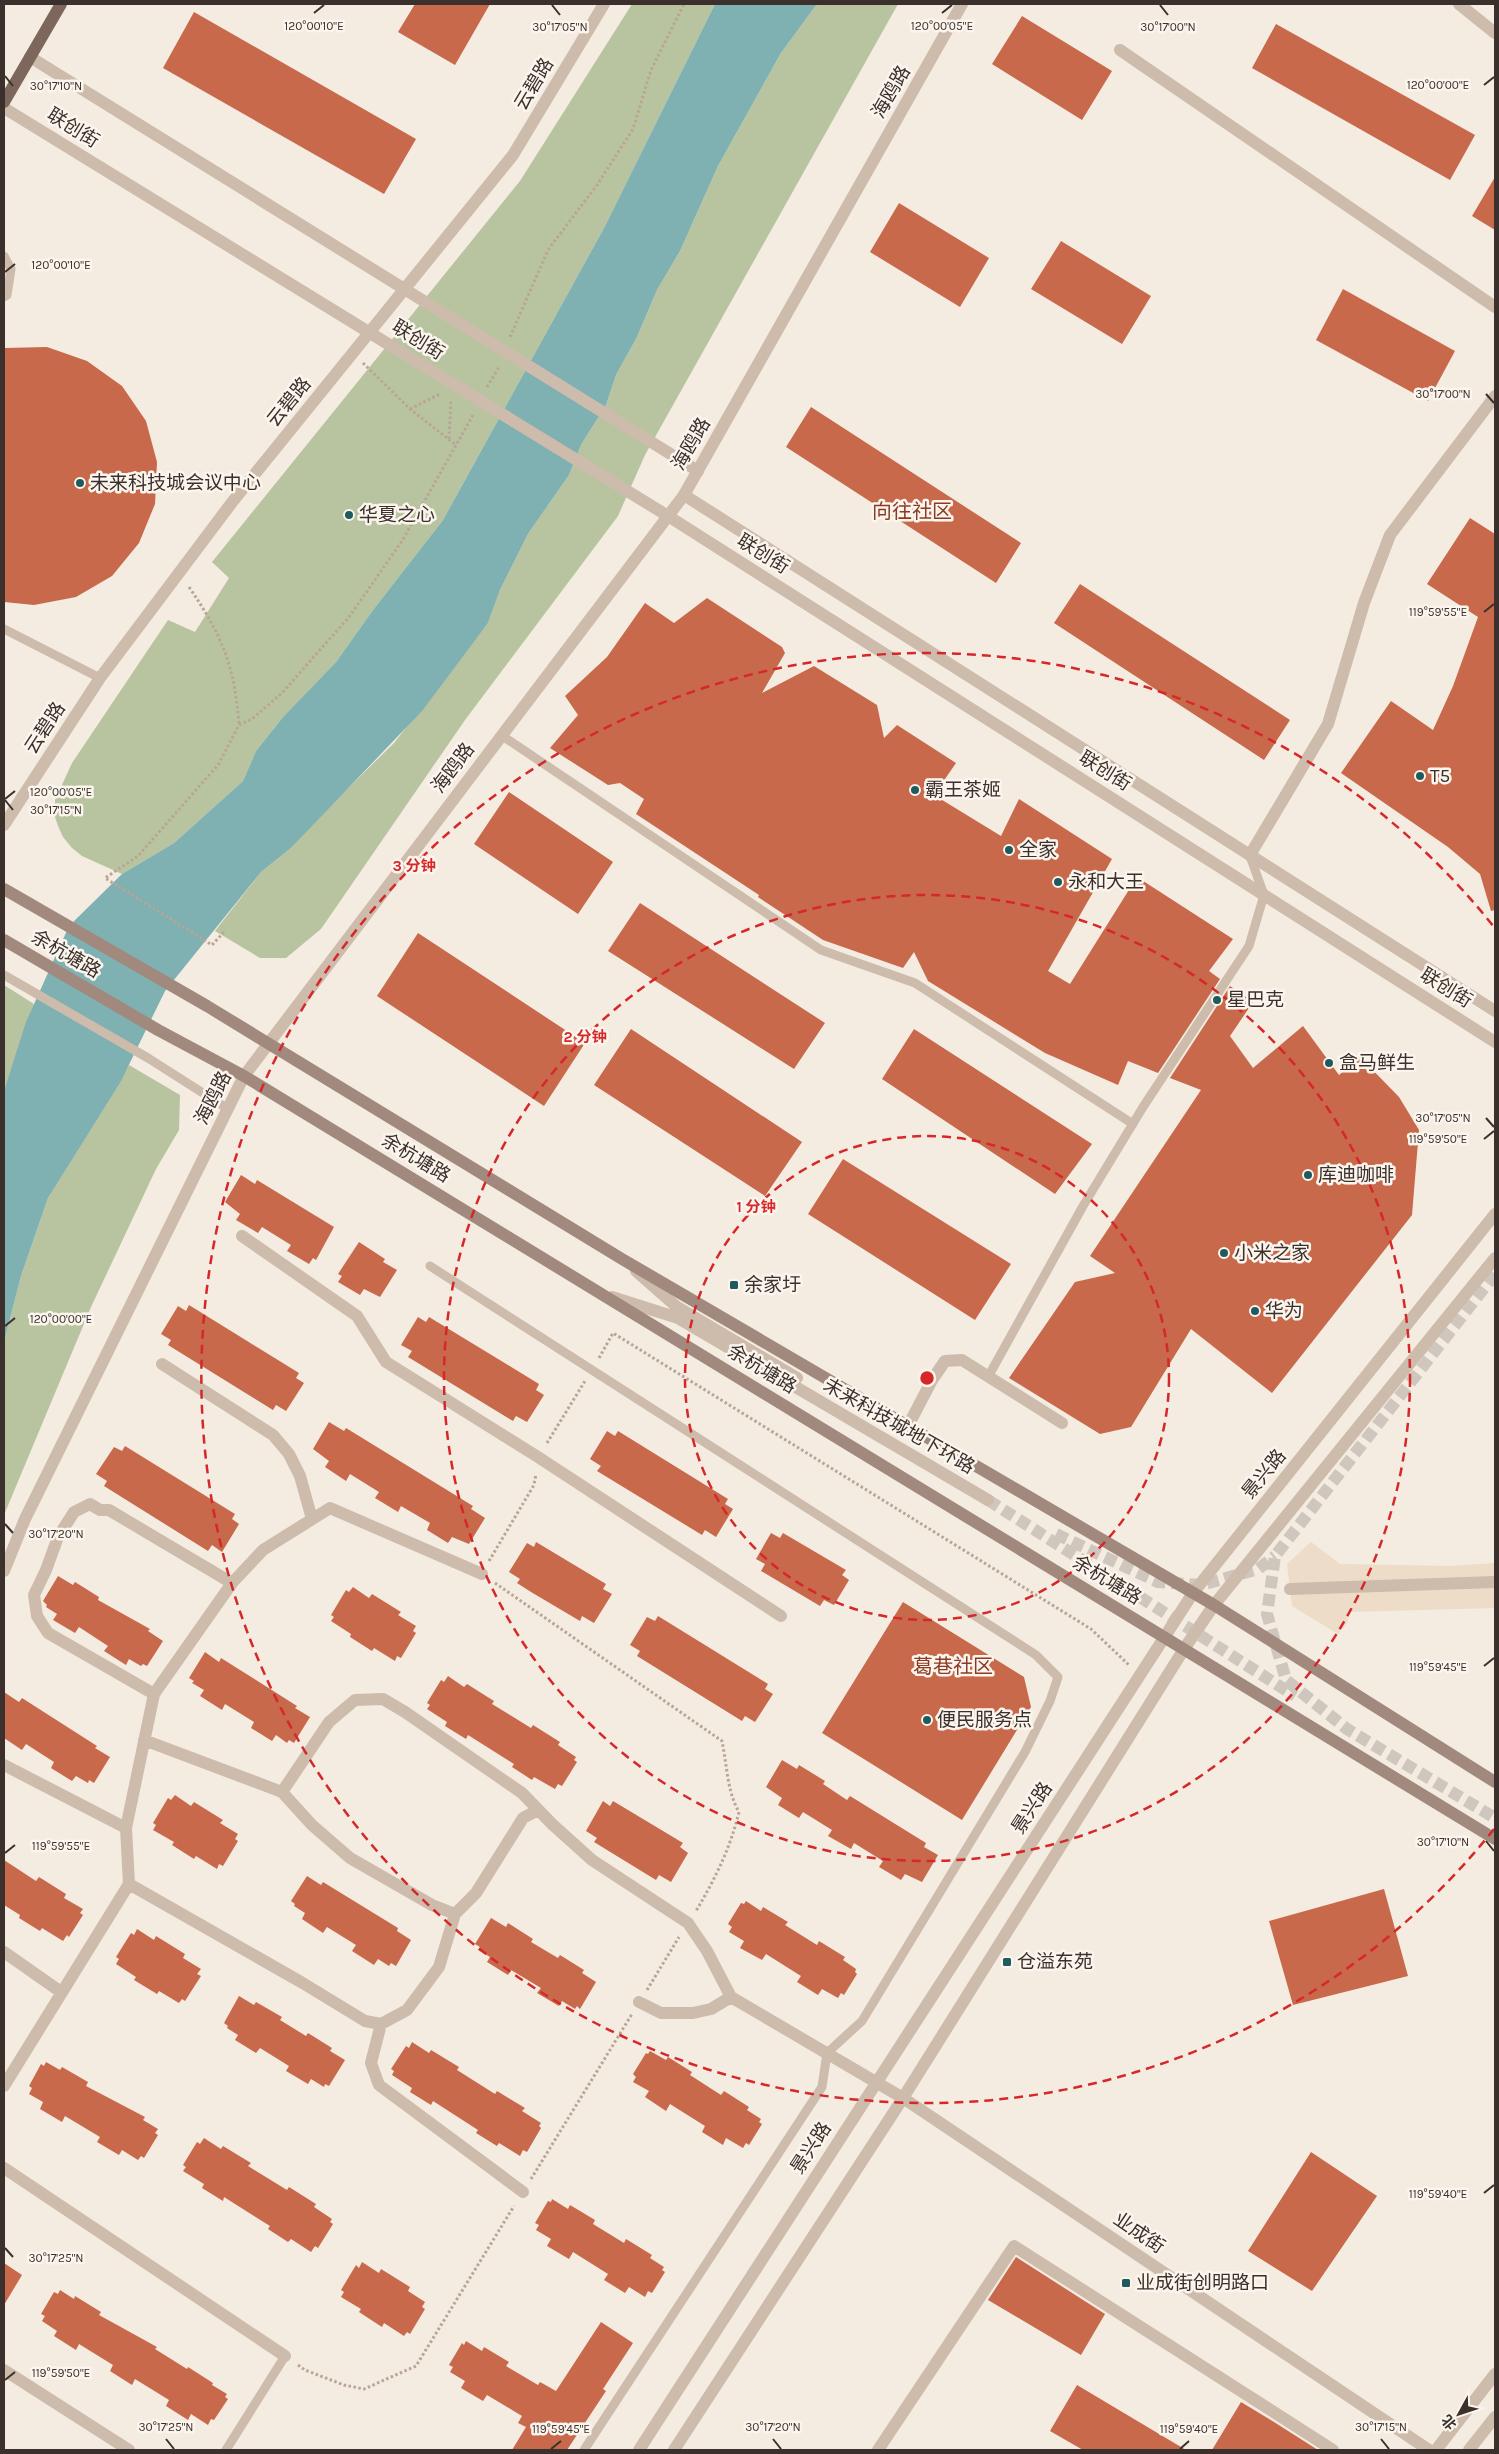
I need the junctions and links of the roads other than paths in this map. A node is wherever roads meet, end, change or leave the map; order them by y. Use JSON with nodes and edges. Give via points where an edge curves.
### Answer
{"nodes":[{"id":1,"x":61,"y":4,"type":"edge"},
{"id":2,"x":604,"y":4,"type":"edge"},
{"id":3,"x":962,"y":4,"type":"edge"},
{"id":4,"x":1460,"y":4,"type":"edge"},
{"id":5,"x":1495,"y":33,"type":"edge"},
{"id":6,"x":1120,"y":50,"type":"dead end"},
{"id":7,"x":30,"y":57,"type":"junction"},
{"id":8,"x":4,"y":102,"type":"edge"},
{"id":9,"x":4,"y":108,"type":"edge"},
{"id":10,"x":4,"y":256,"type":"edge"},
{"id":11,"x":405,"y":289,"type":"junction"},
{"id":12,"x":4,"y":297,"type":"edge"},
{"id":13,"x":1495,"y":307,"type":"edge"},
{"id":14,"x":370,"y":332,"type":"junction"},
{"id":15,"x":1495,"y":396,"type":"edge"},
{"id":16,"x":698,"y":471,"type":"junction"},
{"id":17,"x":684,"y":495,"type":"junction"},
{"id":18,"x":668,"y":516,"type":"junction"},
{"id":19,"x":4,"y":629,"type":"edge"},
{"id":20,"x":100,"y":678,"type":"junction"},
{"id":21,"x":502,"y":735,"type":"junction"},
{"id":22,"x":4,"y":825,"type":"edge"},
{"id":23,"x":1250,"y":855,"type":"junction"},
{"id":24,"x":4,"y":889,"type":"edge"},
{"id":25,"x":1264,"y":895,"type":"junction"},
{"id":26,"x":4,"y":940,"type":"edge"},
{"id":27,"x":4,"y":975,"type":"edge"},
{"id":28,"x":1495,"y":1011,"type":"edge"},
{"id":29,"x":1495,"y":1042,"type":"edge"},
{"id":30,"x":267,"y":1044,"type":"junction"},
{"id":31,"x":244,"y":1076,"type":"junction"},
{"id":32,"x":228,"y":1109,"type":"junction"},
{"id":33,"x":1134,"y":1124,"type":"junction"},
{"id":34,"x":1495,"y":1214,"type":"edge"},
{"id":35,"x":242,"y":1236,"type":"dead end"},
{"id":36,"x":1495,"y":1258,"type":"edge"},
{"id":37,"x":622,"y":1259,"type":"junction"},
{"id":38,"x":430,"y":1266,"type":"dead end"},
{"id":39,"x":602,"y":1294,"type":"junction"},
{"id":40,"x":162,"y":1364,"type":"dead end"},
{"id":41,"x":988,"y":1377,"type":"junction"},
{"id":42,"x":1062,"y":1423,"type":"dead end"},
{"id":43,"x":908,"y":1426,"type":"junction"},
{"id":44,"x":312,"y":1520,"type":"junction"},
{"id":45,"x":4,"y":1571,"type":"edge"},
{"id":46,"x":482,"y":1574,"type":"road end"},
{"id":47,"x":1495,"y":1582,"type":"edge"},
{"id":48,"x":232,"y":1583,"type":"junction"},
{"id":49,"x":1290,"y":1589,"type":"dead end"},
{"id":50,"x":1193,"y":1592,"type":"junction"},
{"id":51,"x":1214,"y":1605,"type":"junction"},
{"id":52,"x":781,"y":1616,"type":"dead end"},
{"id":53,"x":1164,"y":1637,"type":"junction"},
{"id":54,"x":1184,"y":1649,"type":"junction"},
{"id":55,"x":154,"y":1694,"type":"junction"},
{"id":56,"x":144,"y":1740,"type":"junction"},
{"id":57,"x":4,"y":1765,"type":"edge"},
{"id":58,"x":1495,"y":1782,"type":"edge"},
{"id":59,"x":282,"y":1792,"type":"junction"},
{"id":60,"x":538,"y":1810,"type":"junction"},
{"id":61,"x":126,"y":1828,"type":"junction"},
{"id":62,"x":1495,"y":1839,"type":"edge"},
{"id":63,"x":129,"y":1884,"type":"junction"},
{"id":64,"x":455,"y":1914,"type":"junction"},
{"id":65,"x":4,"y":1952,"type":"edge"},
{"id":66,"x":62,"y":1992,"type":"junction"},
{"id":67,"x":731,"y":1996,"type":"junction"},
{"id":68,"x":640,"y":2002,"type":"road end"},
{"id":69,"x":381,"y":2024,"type":"junction"},
{"id":70,"x":827,"y":2053,"type":"junction"},
{"id":71,"x":876,"y":2082,"type":"junction"},
{"id":72,"x":4,"y":2086,"type":"edge"},
{"id":73,"x":903,"y":2098,"type":"junction"},
{"id":74,"x":4,"y":2168,"type":"edge"},
{"id":75,"x":523,"y":2192,"type":"road end"},
{"id":76,"x":285,"y":2356,"type":"joint"},
{"id":77,"x":4,"y":2370,"type":"edge"},
{"id":78,"x":1495,"y":2374,"type":"edge"},
{"id":79,"x":1495,"y":2417,"type":"edge"},
{"id":80,"x":129,"y":2450,"type":"edge"},
{"id":81,"x":226,"y":2450,"type":"edge"},
{"id":82,"x":584,"y":2450,"type":"edge"},
{"id":83,"x":639,"y":2450,"type":"edge"},
{"id":84,"x":674,"y":2450,"type":"edge"},
{"id":85,"x":878,"y":2450,"type":"edge"},
{"id":86,"x":1333,"y":2450,"type":"edge"},
{"id":87,"x":1429,"y":2450,"type":"edge"},
{"id":88,"x":1436,"y":2450,"type":"edge"},
{"id":89,"x":1469,"y":2450,"type":"edge"}],
"edges":[{"from":1,"to":7,"type":"main road"},
{"from":2,"to":11,"type":"street","name":"云碧路","via":[[513,155]]},
{"from":3,"to":16,"type":"street","name":"海鸥路"},
{"from":4,"to":5,"type":"street"},
{"from":6,"to":13,"type":"street"},
{"from":7,"to":8,"type":"main road"},
{"from":7,"to":11,"type":"street","name":"联创街"},
{"from":9,"to":14,"type":"street","name":"联创街"},
{"from":10,"to":12,"type":"lane","via":[[11,269]]},
{"from":11,"to":14,"type":"street","name":"云碧路"},
{"from":11,"to":16,"type":"street","name":"联创街"},
{"from":14,"to":18,"type":"street","name":"联创街","via":[[479,396]]},
{"from":14,"to":20,"type":"street","name":"云碧路","via":[[233,501]]},
{"from":15,"to":23,"type":"street","via":[[1390,535],[1364,603],[1328,724]]},
{"from":16,"to":17,"type":"street","name":"海鸥路"},
{"from":17,"to":18,"type":"street","name":"海鸥路"},
{"from":17,"to":23,"type":"street","name":"联创街"},
{"from":18,"to":21,"type":"street","name":"海鸥路"},
{"from":18,"to":25,"type":"street","name":"联创街"},
{"from":19,"to":20,"type":"lane"},
{"from":20,"to":22,"type":"street","name":"云碧路"},
{"from":21,"to":30,"type":"street","name":"海鸥路"},
{"from":21,"to":33,"type":"lane","via":[[820,950],[915,982]]},
{"from":23,"to":25,"type":"lane"},
{"from":23,"to":28,"type":"street","name":"联创街"},
{"from":24,"to":30,"type":"main road","name":"余杭塘路"},
{"from":25,"to":29,"type":"street","name":"联创街"},
{"from":25,"to":33,"type":"lane","via":[[1249,946]]},
{"from":26,"to":31,"type":"main road","name":"余杭塘路"},
{"from":27,"to":32,"type":"lane","via":[[148,1058]]},
{"from":30,"to":31,"type":"street","name":"海鸥路"},
{"from":30,"to":37,"type":"main road","name":"余杭塘路"},
{"from":31,"to":32,"type":"street","name":"海鸥路"},
{"from":31,"to":39,"type":"main road","name":"余杭塘路"},
{"from":32,"to":45,"type":"street","name":"海鸥路","via":[[25,1519]]},
{"from":33,"to":41,"type":"lane","via":[[1083,1206]]},
{"from":34,"to":50,"type":"street","name":"景兴路"},
{"from":35,"to":52,"type":"street","via":[[357,1316],[386,1362]]},
{"from":36,"to":51,"type":"street"},
{"from":37,"to":39,"type":"street","name":"未来科技城地下环路","via":[[677,1307],[990,1496],[678,1318]]},
{"from":37,"to":43,"type":"main road","name":"余杭塘路"},
{"from":38,"to":70,"type":"lane","via":[[1036,1655],[1058,1677],[1025,1752],[862,2021]]},
{"from":39,"to":53,"type":"main road","name":"余杭塘路"},
{"from":40,"to":44,"type":"street","via":[[273,1435],[289,1454],[300,1476]]},
{"from":41,"to":42,"type":"street"},
{"from":41,"to":43,"type":"street","via":[[962,1360],[945,1361]]},
{"from":43,"to":50,"type":"main road","name":"余杭塘路"},
{"from":44,"to":46,"type":"street","via":[[330,1508]]},
{"from":44,"to":48,"type":"street","via":[[263,1550]]},
{"from":47,"to":49,"type":"street"},
{"from":48,"to":55,"type":"street"},
{"from":48,"to":55,"type":"street","via":[[109,1510],[100,1510],[90,1504],[74,1512],[58,1537],[34,1594],[37,1616],[48,1633]]},
{"from":50,"to":51,"type":"main road","name":"余杭塘路"},
{"from":50,"to":53,"type":"street","name":"景兴路"},
{"from":51,"to":54,"type":"street"},
{"from":51,"to":58,"type":"main road","name":"余杭塘路"},
{"from":53,"to":54,"type":"main road","name":"余杭塘路"},
{"from":53,"to":71,"type":"street","name":"景兴路"},
{"from":54,"to":62,"type":"main road","name":"余杭塘路"},
{"from":54,"to":73,"type":"street"},
{"from":55,"to":56,"type":"street"},
{"from":56,"to":59,"type":"street"},
{"from":56,"to":61,"type":"street"},
{"from":57,"to":61,"type":"street"},
{"from":59,"to":60,"type":"street","via":[[329,1722],[355,1700],[383,1699],[522,1793]]},
{"from":59,"to":64,"type":"street","via":[[312,1825],[350,1858],[432,1905]]},
{"from":60,"to":64,"type":"street","via":[[523,1818],[476,1893]]},
{"from":60,"to":67,"type":"street","via":[[592,1860],[688,1923]]},
{"from":61,"to":63,"type":"street"},
{"from":63,"to":66,"type":"street"},
{"from":63,"to":69,"type":"street","via":[[365,2021]]},
{"from":64,"to":69,"type":"street","via":[[439,1967],[407,2010]]},
{"from":65,"to":66,"type":"street"},
{"from":66,"to":72,"type":"street"},
{"from":67,"to":68,"type":"street","via":[[711,2009],[693,2013],[661,2012]]},
{"from":67,"to":70,"type":"street","name":"业成街"},
{"from":69,"to":75,"type":"street","via":[[371,2063],[379,2085]]},
{"from":70,"to":71,"type":"street","name":"业成街"},
{"from":70,"to":82,"type":"lane","via":[[822,2087]]},
{"from":71,"to":73,"type":"street","name":"业成街"},
{"from":71,"to":83,"type":"street","name":"景兴路"},
{"from":73,"to":84,"type":"street"},
{"from":73,"to":87,"type":"street","name":"业成街"},
{"from":74,"to":76,"type":"street"},
{"from":76,"to":81,"type":"lane"},
{"from":77,"to":80,"type":"street"},
{"from":78,"to":88,"type":"street"},
{"from":79,"to":89,"type":"street"},
{"from":85,"to":86,"type":"street","via":[[1014,2246]]}]}
